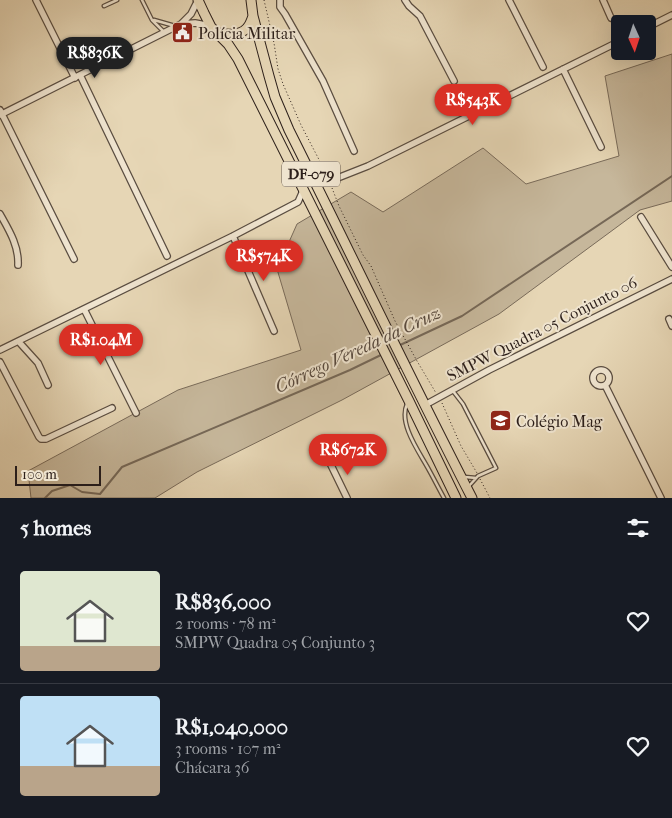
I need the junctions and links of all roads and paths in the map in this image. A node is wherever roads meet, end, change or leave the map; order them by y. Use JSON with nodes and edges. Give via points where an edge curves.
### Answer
{"nodes":[{"id":1,"x":36,"y":0,"type":"edge"},
{"id":2,"x":117,"y":0,"type":"edge"},
{"id":3,"x":142,"y":0,"type":"edge"},
{"id":4,"x":198,"y":0,"type":"edge"},
{"id":5,"x":251,"y":0,"type":"edge"},
{"id":6,"x":264,"y":0,"type":"edge"},
{"id":7,"x":280,"y":0,"type":"edge"},
{"id":8,"x":405,"y":0,"type":"edge"},
{"id":9,"x":509,"y":0,"type":"edge"},
{"id":10,"x":602,"y":0,"type":"edge"},
{"id":11,"x":104,"y":6,"type":"dead end"},
{"id":12,"x":672,"y":15,"type":"edge"},
{"id":13,"x":254,"y":16,"type":"junction"},
{"id":14,"x":611,"y":16,"type":"edge"},
{"id":15,"x":152,"y":20,"type":"junction"},
{"id":16,"x":656,"y":23,"type":"edge"},
{"id":17,"x":179,"y":25,"type":"junction"},
{"id":18,"x":215,"y":30,"type":"junction"},
{"id":19,"x":164,"y":32,"type":"junction"},
{"id":20,"x":611,"y":46,"type":"edge"},
{"id":21,"x":543,"y":67,"type":"dead end"},
{"id":22,"x":563,"y":70,"type":"junction"},
{"id":23,"x":77,"y":76,"type":"junction"},
{"id":24,"x":454,"y":81,"type":"dead end"},
{"id":25,"x":1,"y":113,"type":"edge"},
{"id":26,"x":601,"y":147,"type":"dead end"},
{"id":27,"x":354,"y":151,"type":"dead end"},
{"id":28,"x":330,"y":181,"type":"junction"},
{"id":29,"x":316,"y":184,"type":"junction"},
{"id":30,"x":303,"y":188,"type":"junction"},
{"id":31,"x":0,"y":214,"type":"edge"},
{"id":32,"x":641,"y":216,"type":"dead end"},
{"id":33,"x":233,"y":236,"type":"junction"},
{"id":34,"x":167,"y":256,"type":"dead end"},
{"id":35,"x":74,"y":259,"type":"dead end"},
{"id":36,"x":18,"y":265,"type":"dead end"},
{"id":37,"x":672,"y":267,"type":"edge"},
{"id":38,"x":672,"y":279,"type":"edge"},
{"id":39,"x":84,"y":309,"type":"junction"},
{"id":40,"x":669,"y":319,"type":"dead end"},
{"id":41,"x":672,"y":326,"type":"edge"},
{"id":42,"x":274,"y":331,"type":"dead end"},
{"id":43,"x":19,"y":342,"type":"junction"},
{"id":44,"x":0,"y":350,"type":"edge"},
{"id":45,"x":0,"y":362,"type":"edge"},
{"id":46,"x":48,"y":385,"type":"dead end"},
{"id":47,"x":605,"y":386,"type":"junction"},
{"id":48,"x":452,"y":390,"type":"junction"},
{"id":49,"x":439,"y":397,"type":"junction"},
{"id":50,"x":409,"y":401,"type":"junction"},
{"id":51,"x":425,"y":405,"type":"junction"},
{"id":52,"x":112,"y":408,"type":"dead end"},
{"id":53,"x":136,"y":413,"type":"dead end"},
{"id":54,"x":330,"y":463,"type":"dead end"},
{"id":55,"x":460,"y":476,"type":"junction"},
{"id":56,"x":477,"y":477,"type":"junction"},
{"id":57,"x":467,"y":489,"type":"junction"},
{"id":58,"x":347,"y":498,"type":"edge"},
{"id":59,"x":444,"y":498,"type":"edge"},
{"id":60,"x":456,"y":498,"type":"edge"},
{"id":61,"x":472,"y":498,"type":"edge"},
{"id":62,"x":490,"y":498,"type":"edge"},
{"id":63,"x":661,"y":498,"type":"edge"}],
"edges":[{"from":1,"to":23,"type":"street"},
{"from":2,"to":11,"type":"lane"},
{"from":3,"to":15,"type":"lane"},
{"from":4,"to":17,"type":"street"},
{"from":4,"to":18,"type":"main road","number":"DF-079"},
{"from":5,"to":13,"type":"main road","number":"DF-079"},
{"from":6,"to":28,"type":"path","via":[[283,84]]},
{"from":7,"to":27,"type":"street","via":[[280,7],[323,81]]},
{"from":8,"to":24,"type":"street","via":[[420,16]]},
{"from":9,"to":21,"type":"street"},
{"from":10,"to":14,"type":"street"},
{"from":12,"to":16,"type":"street"},
{"from":13,"to":18,"type":"main road","via":[[247,28],[240,32],[228,35]]},
{"from":13,"to":29,"type":"main road","number":"DF-079","via":[[275,97]]},
{"from":15,"to":17,"type":"lane"},
{"from":15,"to":19,"type":"lane"},
{"from":17,"to":18,"type":"street","via":[[195,23]]},
{"from":17,"to":19,"type":"street"},
{"from":18,"to":30,"type":"main road","number":"DF-079","via":[[238,59]]},
{"from":19,"to":23,"type":"street"},
{"from":20,"to":22,"type":"street"},
{"from":22,"to":26,"type":"street"},
{"from":22,"to":28,"type":"street","via":[[368,166]]},
{"from":23,"to":25,"type":"street"},
{"from":23,"to":34,"type":"street"},
{"from":25,"to":35,"type":"street"},
{"from":28,"to":29,"type":"street"},
{"from":28,"to":49,"type":"path","via":[[339,206],[396,321]]},
{"from":29,"to":51,"type":"main road","number":"DF-079"},
{"from":30,"to":33,"type":"street","via":[[298,202]]},
{"from":30,"to":50,"type":"main road","number":"DF-079"},
{"from":31,"to":36,"type":"street","via":[[14,240]]},
{"from":32,"to":37,"type":"street"},
{"from":33,"to":39,"type":"street"},
{"from":33,"to":42,"type":"street"},
{"from":38,"to":48,"type":"street","name":"SMPW Quadra 05 Conjunto 06"},
{"from":39,"to":43,"type":"street"},
{"from":39,"to":53,"type":"street"},
{"from":40,"to":41,"type":"street"},
{"from":43,"to":44,"type":"street"},
{"from":43,"to":46,"type":"street","via":[[38,363]]},
{"from":45,"to":52,"type":"street","via":[[41,440]]},
{"from":47,"to":47,"type":"street","via":[[594,382],[596,369],[608,374]]},
{"from":47,"to":63,"type":"street"},
{"from":48,"to":49,"type":"street","name":"SMPW Quadra 05 Conjunto 06"},
{"from":48,"to":56,"type":"lane","via":[[463,404],[496,468]]},
{"from":49,"to":51,"type":"street","name":"SMPW Quadra 05 Conjunto 06"},
{"from":49,"to":56,"type":"path"},
{"from":50,"to":59,"type":"lane","via":[[405,413],[410,434]]},
{"from":50,"to":60,"type":"main road","number":"DF-079"},
{"from":51,"to":55,"type":"main road","number":"DF-079"},
{"from":54,"to":58,"type":"street"},
{"from":55,"to":56,"type":"lane"},
{"from":55,"to":57,"type":"main road","number":"DF-079"},
{"from":56,"to":57,"type":"lane"},
{"from":56,"to":62,"type":"path","via":[[482,480]]},
{"from":57,"to":61,"type":"main road","number":"DF-079"}]}
